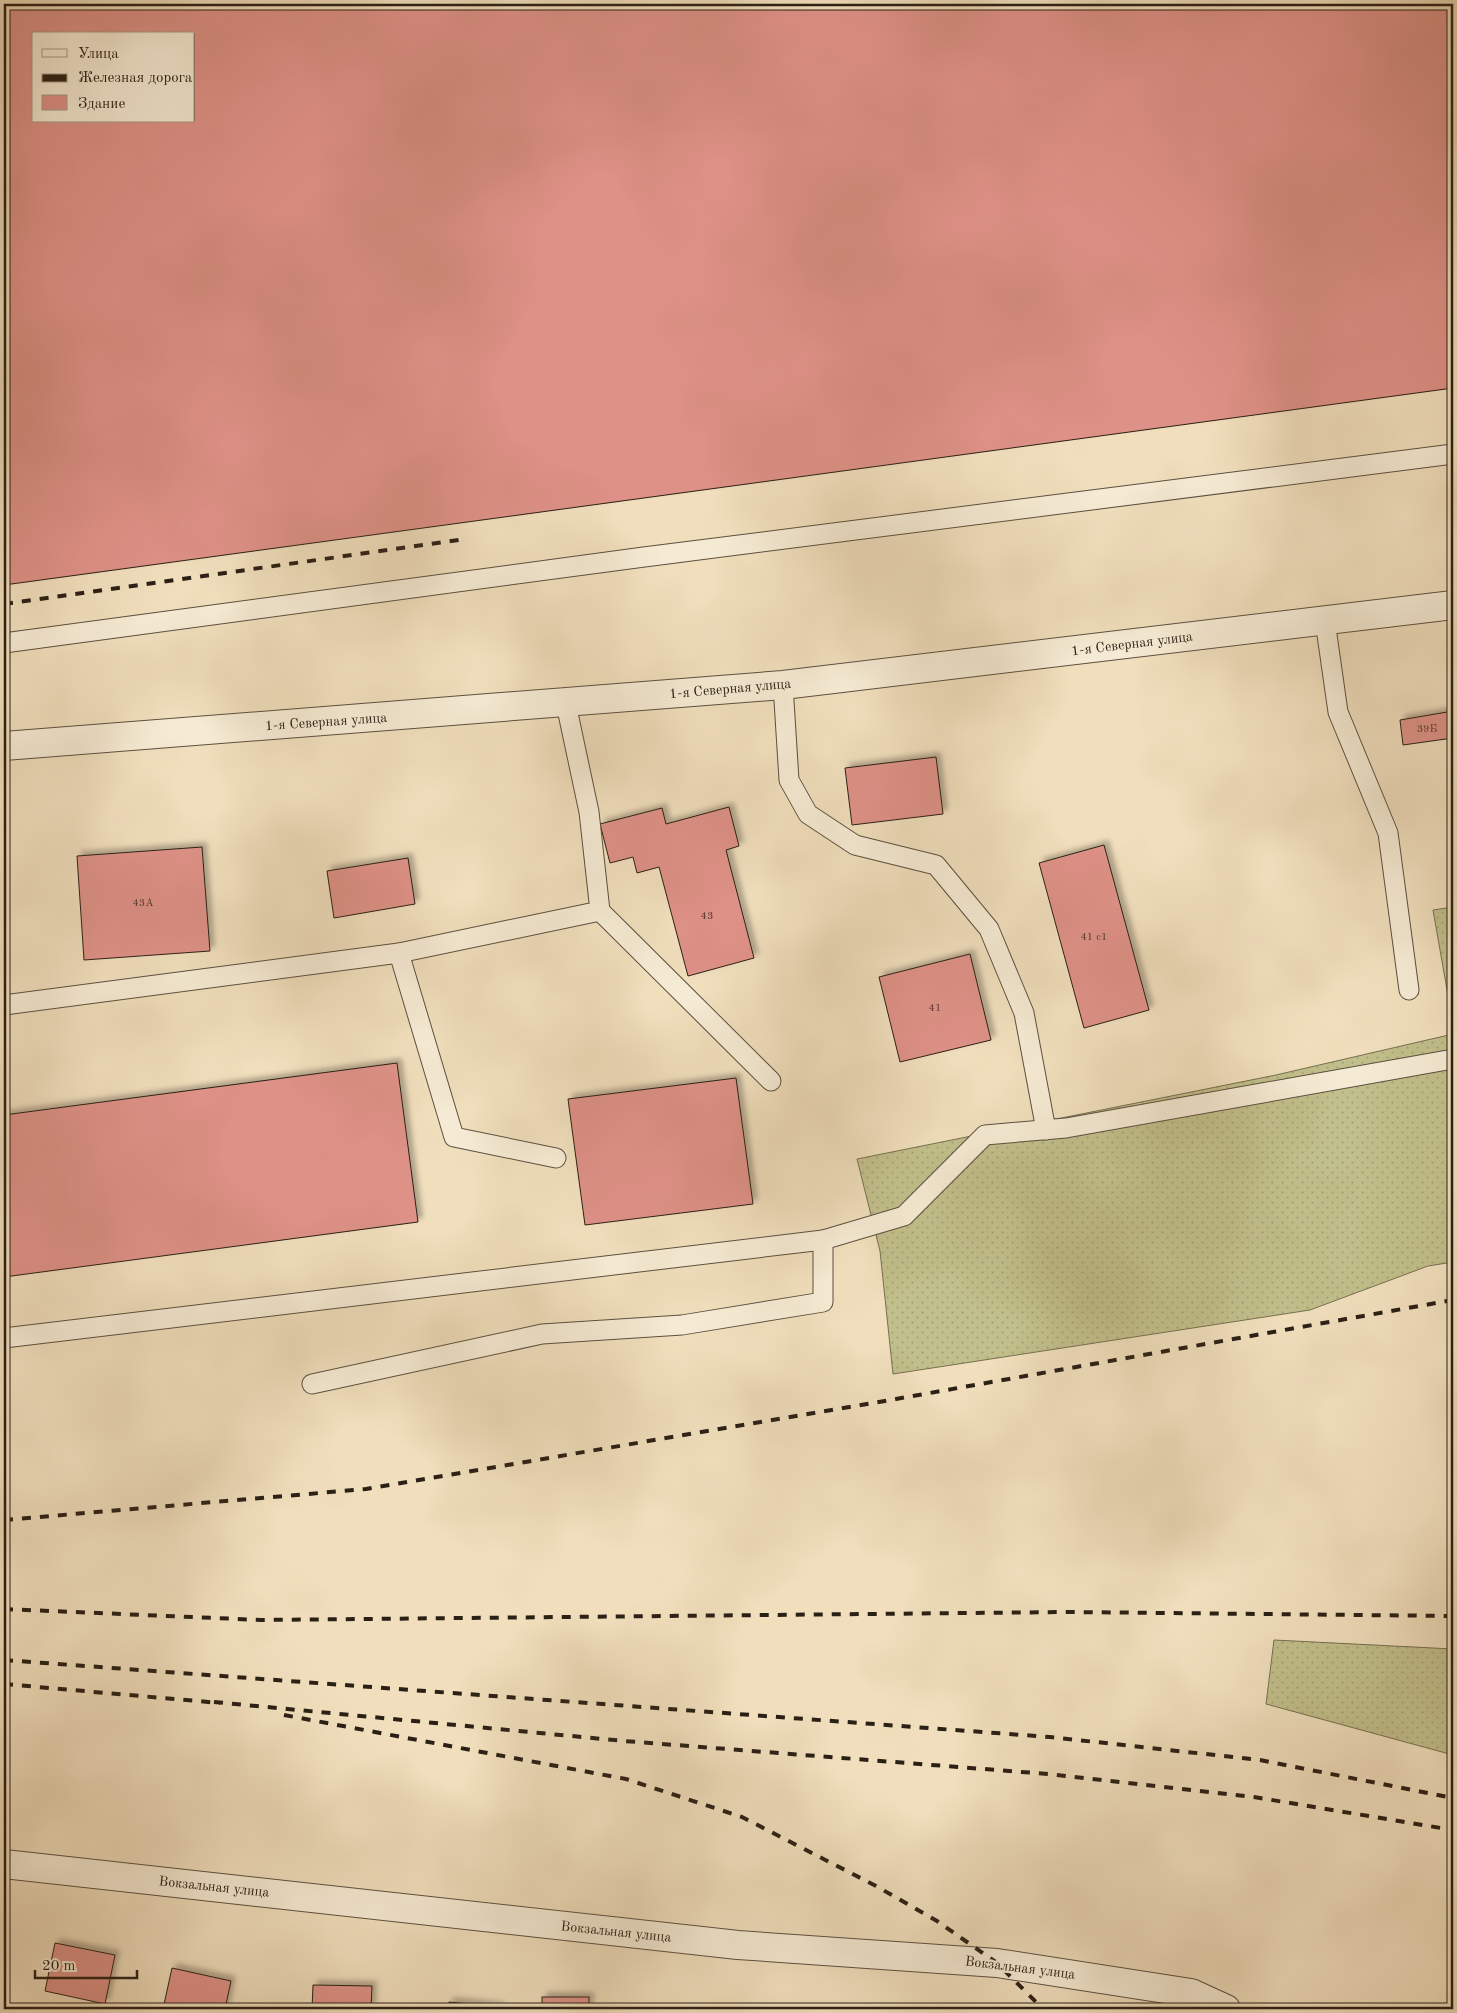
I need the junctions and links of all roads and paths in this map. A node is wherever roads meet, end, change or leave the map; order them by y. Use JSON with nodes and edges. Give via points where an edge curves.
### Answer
{"nodes":[{"id":1,"x":1453,"y":454,"type":"edge"},
{"id":2,"x":1453,"y":605,"type":"edge"},
{"id":3,"x":1325,"y":621,"type":"junction"},
{"id":4,"x":4,"y":643,"type":"edge"},
{"id":5,"x":783,"y":685,"type":"junction"},
{"id":6,"x":566,"y":704,"type":"junction"},
{"id":7,"x":4,"y":746,"type":"edge"},
{"id":8,"x":600,"y":910,"type":"junction"},
{"id":9,"x":399,"y":953,"type":"junction"},
{"id":10,"x":1409,"y":990,"type":"dead end"},
{"id":11,"x":4,"y":1005,"type":"edge"},
{"id":12,"x":1453,"y":1059,"type":"edge"},
{"id":13,"x":770,"y":1081,"type":"dead end"},
{"id":14,"x":1046,"y":1130,"type":"junction"},
{"id":15,"x":556,"y":1158,"type":"dead end"},
{"id":16,"x":823,"y":1240,"type":"junction"},
{"id":17,"x":4,"y":1338,"type":"edge"},
{"id":18,"x":312,"y":1384,"type":"dead end"},
{"id":19,"x":4,"y":1864,"type":"edge"},
{"id":20,"x":1226,"y":2009,"type":"edge"}],
"edges":[{"from":1,"to":4,"type":"lane","via":[[644,557]]},
{"from":2,"to":3,"type":"street","name":"1-я Северная улица"},
{"from":3,"to":5,"type":"street","name":"1-я Северная улица"},
{"from":3,"to":10,"type":"lane","via":[[1338,712],[1388,833]]},
{"from":5,"to":6,"type":"street","name":"1-я Северная улица"},
{"from":5,"to":14,"type":"lane","via":[[790,780],[808,814],[855,844],[936,865],[989,929],[1024,1013]]},
{"from":6,"to":7,"type":"street","name":"1-я Северная улица"},
{"from":6,"to":8,"type":"lane","via":[[589,812]]},
{"from":8,"to":9,"type":"lane"},
{"from":8,"to":13,"type":"lane"},
{"from":9,"to":11,"type":"lane"},
{"from":9,"to":15,"type":"lane","via":[[454,1137]]},
{"from":12,"to":14,"type":"lane"},
{"from":14,"to":16,"type":"lane","via":[[985,1135],[904,1216]]},
{"from":16,"to":17,"type":"lane"},
{"from":16,"to":18,"type":"lane","via":[[823,1302],[682,1325],[542,1334]]},
{"from":19,"to":20,"type":"street","name":"Вокзальная улица","via":[[738,1945],[997,1963],[1191,1993]]}]}
